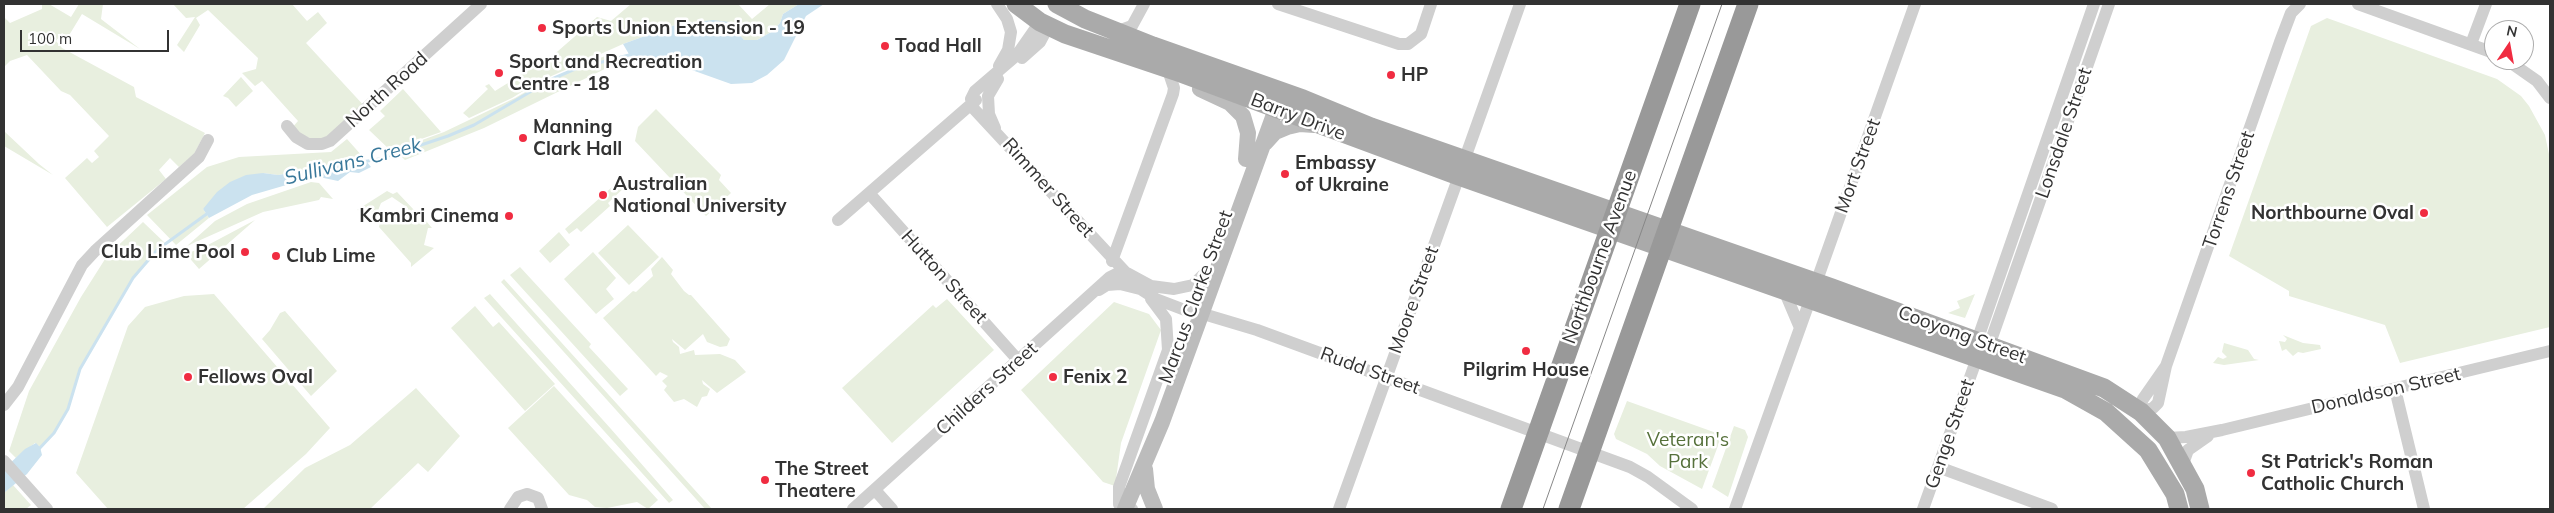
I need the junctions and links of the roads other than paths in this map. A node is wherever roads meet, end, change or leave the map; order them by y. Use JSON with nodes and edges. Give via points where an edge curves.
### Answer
{"nodes":[{"id":1,"x":482,"y":4,"type":"edge"},
{"id":2,"x":997,"y":4,"type":"edge"},
{"id":3,"x":1016,"y":4,"type":"edge"},
{"id":4,"x":1278,"y":4,"type":"edge"},
{"id":5,"x":1431,"y":4,"type":"edge"},
{"id":6,"x":1520,"y":4,"type":"edge"},
{"id":7,"x":1748,"y":4,"type":"edge"},
{"id":8,"x":1916,"y":4,"type":"edge"},
{"id":9,"x":2300,"y":4,"type":"edge"},
{"id":10,"x":2358,"y":4,"type":"edge"},
{"id":11,"x":2486,"y":4,"type":"edge"},
{"id":12,"x":1685,"y":5,"type":"edge"},
{"id":13,"x":1143,"y":7,"type":"edge"},
{"id":14,"x":2093,"y":7,"type":"edge"},
{"id":15,"x":2107,"y":9,"type":"edge"},
{"id":16,"x":2290,"y":9,"type":"edge"},
{"id":17,"x":1049,"y":13,"type":"edge"},
{"id":18,"x":1112,"y":30,"type":"junction"},
{"id":19,"x":2472,"y":44,"type":"junction"},
{"id":20,"x":1153,"y":46,"type":"junction"},
{"id":21,"x":2484,"y":49,"type":"edge"},
{"id":22,"x":1136,"y":59,"type":"junction"},
{"id":23,"x":2521,"y":70,"type":"edge"},
{"id":24,"x":996,"y":76,"type":"junction"},
{"id":25,"x":1170,"y":76,"type":"junction"},
{"id":26,"x":978,"y":87,"type":"junction"},
{"id":27,"x":2550,"y":98,"type":"edge"},
{"id":28,"x":1274,"y":99,"type":"junction"},
{"id":29,"x":972,"y":104,"type":"junction"},
{"id":30,"x":287,"y":126,"type":"dead end"},
{"id":31,"x":1321,"y":126,"type":"junction"},
{"id":32,"x":999,"y":134,"type":"junction"},
{"id":33,"x":932,"y":137,"type":"junction"},
{"id":34,"x":208,"y":140,"type":"dead end"},
{"id":35,"x":1263,"y":145,"type":"junction"},
{"id":36,"x":1246,"y":159,"type":"junction"},
{"id":37,"x":1462,"y":169,"type":"junction"},
{"id":38,"x":869,"y":193,"type":"junction"},
{"id":39,"x":838,"y":220,"type":"dead end"},
{"id":40,"x":1613,"y":221,"type":"junction"},
{"id":41,"x":1664,"y":238,"type":"junction"},
{"id":42,"x":2010,"y":246,"type":"junction"},
{"id":43,"x":2022,"y":251,"type":"junction"},
{"id":44,"x":1112,"y":261,"type":"junction"},
{"id":45,"x":1123,"y":272,"type":"junction"},
{"id":46,"x":1204,"y":274,"type":"junction"},
{"id":47,"x":1777,"y":288,"type":"junction"},
{"id":48,"x":1143,"y":291,"type":"junction"},
{"id":49,"x":1813,"y":291,"type":"junction"},
{"id":50,"x":1092,"y":294,"type":"junction"},
{"id":51,"x":1195,"y":313,"type":"junction"},
{"id":52,"x":1800,"y":328,"type":"junction"},
{"id":53,"x":1981,"y":348,"type":"junction"},
{"id":54,"x":2550,"y":351,"type":"edge"},
{"id":55,"x":1018,"y":360,"type":"junction"},
{"id":56,"x":1387,"y":377,"type":"junction"},
{"id":57,"x":2395,"y":388,"type":"junction"},
{"id":58,"x":4,"y":405,"type":"edge"},
{"id":59,"x":2106,"y":412,"type":"junction"},
{"id":60,"x":2141,"y":412,"type":"junction"},
{"id":61,"x":2222,"y":430,"type":"junction"},
{"id":62,"x":1538,"y":433,"type":"junction"},
{"id":63,"x":2167,"y":438,"type":"junction"},
{"id":64,"x":2138,"y":440,"type":"junction"},
{"id":65,"x":1589,"y":452,"type":"junction"},
{"id":66,"x":1148,"y":457,"type":"junction"},
{"id":67,"x":4,"y":461,"type":"edge"},
{"id":68,"x":2183,"y":464,"type":"junction"},
{"id":69,"x":1938,"y":467,"type":"junction"},
{"id":70,"x":875,"y":490,"type":"junction"},
{"id":71,"x":47,"y":509,"type":"edge"},
{"id":72,"x":510,"y":509,"type":"edge"},
{"id":73,"x":542,"y":509,"type":"edge"},
{"id":74,"x":853,"y":509,"type":"edge"},
{"id":75,"x":892,"y":509,"type":"edge"},
{"id":76,"x":1128,"y":509,"type":"edge"},
{"id":77,"x":1155,"y":509,"type":"edge"},
{"id":78,"x":1339,"y":509,"type":"edge"},
{"id":79,"x":1511,"y":509,"type":"edge"},
{"id":80,"x":1569,"y":509,"type":"edge"},
{"id":81,"x":1692,"y":509,"type":"edge"},
{"id":82,"x":1735,"y":509,"type":"edge"},
{"id":83,"x":1923,"y":509,"type":"edge"},
{"id":84,"x":2052,"y":509,"type":"edge"},
{"id":85,"x":2179,"y":509,"type":"edge"},
{"id":86,"x":2200,"y":509,"type":"edge"},
{"id":87,"x":2424,"y":509,"type":"edge"}],
"edges":[{"from":1,"to":30,"type":"street","name":"North Road","via":[[330,141],[308,144]]},
{"from":2,"to":24,"type":"street","via":[[1007,19],[1011,39]]},
{"from":3,"to":17,"type":"main road","name":"Barry Drive"},
{"from":4,"to":5,"type":"street","via":[[1399,44],[1408,44],[1421,34]]},
{"from":6,"to":37,"type":"street","name":"Moore Street"},
{"from":7,"to":41,"type":"highway"},
{"from":8,"to":49,"type":"street","name":"Mort Street"},
{"from":9,"to":16,"type":"street","name":"Torrens Street"},
{"from":10,"to":19,"type":"street"},
{"from":11,"to":19,"type":"street"},
{"from":12,"to":40,"type":"highway","name":"Northbourne Avenue"},
{"from":13,"to":18,"type":"street","via":[[1132,26]]},
{"from":13,"to":20,"type":"street","via":[[1139,28]]},
{"from":14,"to":15,"type":"street","name":"Lonsdale Street"},
{"from":14,"to":42,"type":"street","name":"Lonsdale Street"},
{"from":15,"to":43,"type":"street","name":"Lonsdale Street"},
{"from":16,"to":60,"type":"street","name":"Torrens Street","via":[[2166,366],[2158,403]]},
{"from":17,"to":18,"type":"main road","name":"Barry Drive","via":[[1092,22]]},
{"from":17,"to":22,"type":"main road","name":"Barry Drive"},
{"from":17,"to":24,"type":"street","via":[[1017,55]]},
{"from":18,"to":20,"type":"main road","name":"Barry Drive"},
{"from":19,"to":21,"type":"street"},
{"from":20,"to":28,"type":"main road","name":"Barry Drive"},
{"from":22,"to":25,"type":"street"},
{"from":22,"to":28,"type":"main road","name":"Barry Drive"},
{"from":23,"to":27,"type":"street","via":[[2536,81]]},
{"from":24,"to":26,"type":"street"},
{"from":24,"to":29,"type":"street"},
{"from":24,"to":32,"type":"street","via":[[988,99],[990,118]]},
{"from":25,"to":36,"type":"street","via":[[1235,107],[1248,127]]},
{"from":25,"to":44,"type":"street","via":[[1173,94]]},
{"from":26,"to":29,"type":"street","via":[[972,96]]},
{"from":26,"to":33,"type":"street"},
{"from":28,"to":31,"type":"main road","name":"Barry Drive"},
{"from":28,"to":35,"type":"street","name":"Marcus Clarke Street"},
{"from":28,"to":36,"type":"street","name":"Marcus Clarke Street"},
{"from":28,"to":37,"type":"main road","name":"Barry Drive"},
{"from":29,"to":32,"type":"street","name":"Rimmer Street"},
{"from":29,"to":33,"type":"street"},
{"from":31,"to":35,"type":"street","via":[[1287,126]]},
{"from":31,"to":37,"type":"main road","name":"Barry Drive"},
{"from":32,"to":44,"type":"street","name":"Rimmer Street"},
{"from":33,"to":38,"type":"street"},
{"from":34,"to":58,"type":"street","via":[[199,156],[82,265],[18,387]]},
{"from":35,"to":51,"type":"street","name":"Marcus Clarke Street"},
{"from":36,"to":46,"type":"street","name":"Marcus Clarke Street"},
{"from":37,"to":40,"type":"main road","name":"Barry Drive"},
{"from":37,"to":56,"type":"street","name":"Moore Street"},
{"from":38,"to":39,"type":"street"},
{"from":38,"to":55,"type":"street","name":"Hutton Street"},
{"from":40,"to":41,"type":"main road","name":"Barry Drive"},
{"from":40,"to":62,"type":"highway","name":"Northbourne Avenue"},
{"from":41,"to":47,"type":"main road","name":"Cooyong Street"},
{"from":41,"to":49,"type":"main road","name":"Cooyong Street"},
{"from":41,"to":65,"type":"highway"},
{"from":42,"to":43,"type":"street"},
{"from":42,"to":53,"type":"street","name":"Lonsdale Street"},
{"from":43,"to":53,"type":"street","name":"Lonsdale Street"},
{"from":44,"to":45,"type":"street","name":"Rimmer Street"},
{"from":45,"to":46,"type":"street","name":"Rimmer Street","via":[[1157,288],[1182,289],[1197,283]]},
{"from":45,"to":48,"type":"street","name":"Rimmer Street"},
{"from":45,"to":50,"type":"street","name":"Childers Street","via":[[1110,277]]},
{"from":46,"to":51,"type":"street","name":"Marcus Clarke Street"},
{"from":47,"to":49,"type":"main road","name":"Cooyong Street"},
{"from":47,"to":52,"type":"street","via":[[1786,296]]},
{"from":48,"to":50,"type":"street","name":"Rimmer Street","via":[[1114,284]]},
{"from":48,"to":51,"type":"street","name":"Rimmer Street"},
{"from":48,"to":76,"type":"street","name":"Marcus Clarke Street","via":[[1163,312],[1167,328],[1166,359],[1119,491],[1119,504]]},
{"from":49,"to":52,"type":"street","name":"Mort Street"},
{"from":49,"to":53,"type":"main road","name":"Cooyong Street"},
{"from":50,"to":55,"type":"street","name":"Childers Street"},
{"from":51,"to":56,"type":"street","name":"Rudd Street","via":[[1257,330]]},
{"from":51,"to":66,"type":"street","name":"Marcus Clarke Street"},
{"from":51,"to":76,"type":"street","name":"Marcus Clarke Street","via":[[1127,490]]},
{"from":52,"to":82,"type":"street","name":"Mort Street"},
{"from":53,"to":59,"type":"main road","name":"Cooyong Street"},
{"from":53,"to":60,"type":"main road","name":"Cooyong Street","via":[[2098,385]]},
{"from":53,"to":69,"type":"street","name":"Genge Street"},
{"from":54,"to":57,"type":"street","name":"Donaldson Street"},
{"from":55,"to":70,"type":"street","name":"Childers Street"},
{"from":56,"to":62,"type":"street","name":"Rudd Street"},
{"from":56,"to":78,"type":"street","name":"Moore Street"},
{"from":57,"to":61,"type":"street","name":"Donaldson Street"},
{"from":57,"to":87,"type":"street"},
{"from":59,"to":60,"type":"main road","via":[[2131,417]]},
{"from":59,"to":64,"type":"main road","name":"Cooyong Street"},
{"from":60,"to":63,"type":"main road","name":"Cooyong Street"},
{"from":60,"to":64,"type":"main road","via":[[2137,420]]},
{"from":61,"to":63,"type":"street","name":"Donaldson Street","via":[[2186,438]]},
{"from":61,"to":68,"type":"street","name":"Donaldson Street","via":[[2192,446],[2184,456]]},
{"from":62,"to":65,"type":"street","name":"Rudd Street"},
{"from":62,"to":79,"type":"highway","name":"Northbourne Avenue"},
{"from":63,"to":68,"type":"main road","name":"Cooyong Street"},
{"from":64,"to":85,"type":"main road","name":"Cooyong Street","via":[[2168,479]]},
{"from":65,"to":80,"type":"highway"},
{"from":65,"to":81,"type":"street","name":"Rudd Street","via":[[1636,470]]},
{"from":66,"to":76,"type":"street","name":"Marcus Clarke Street"},
{"from":66,"to":77,"type":"street","via":[[1145,479]]},
{"from":67,"to":71,"type":"street"},
{"from":68,"to":86,"type":"main road","name":"Cooyong Street"},
{"from":69,"to":83,"type":"street","name":"Genge Street"},
{"from":69,"to":84,"type":"street"},
{"from":70,"to":74,"type":"street","name":"Childers Street"},
{"from":70,"to":75,"type":"street"},
{"from":72,"to":73,"type":"street","via":[[518,497],[527,494],[538,498]]}]}
